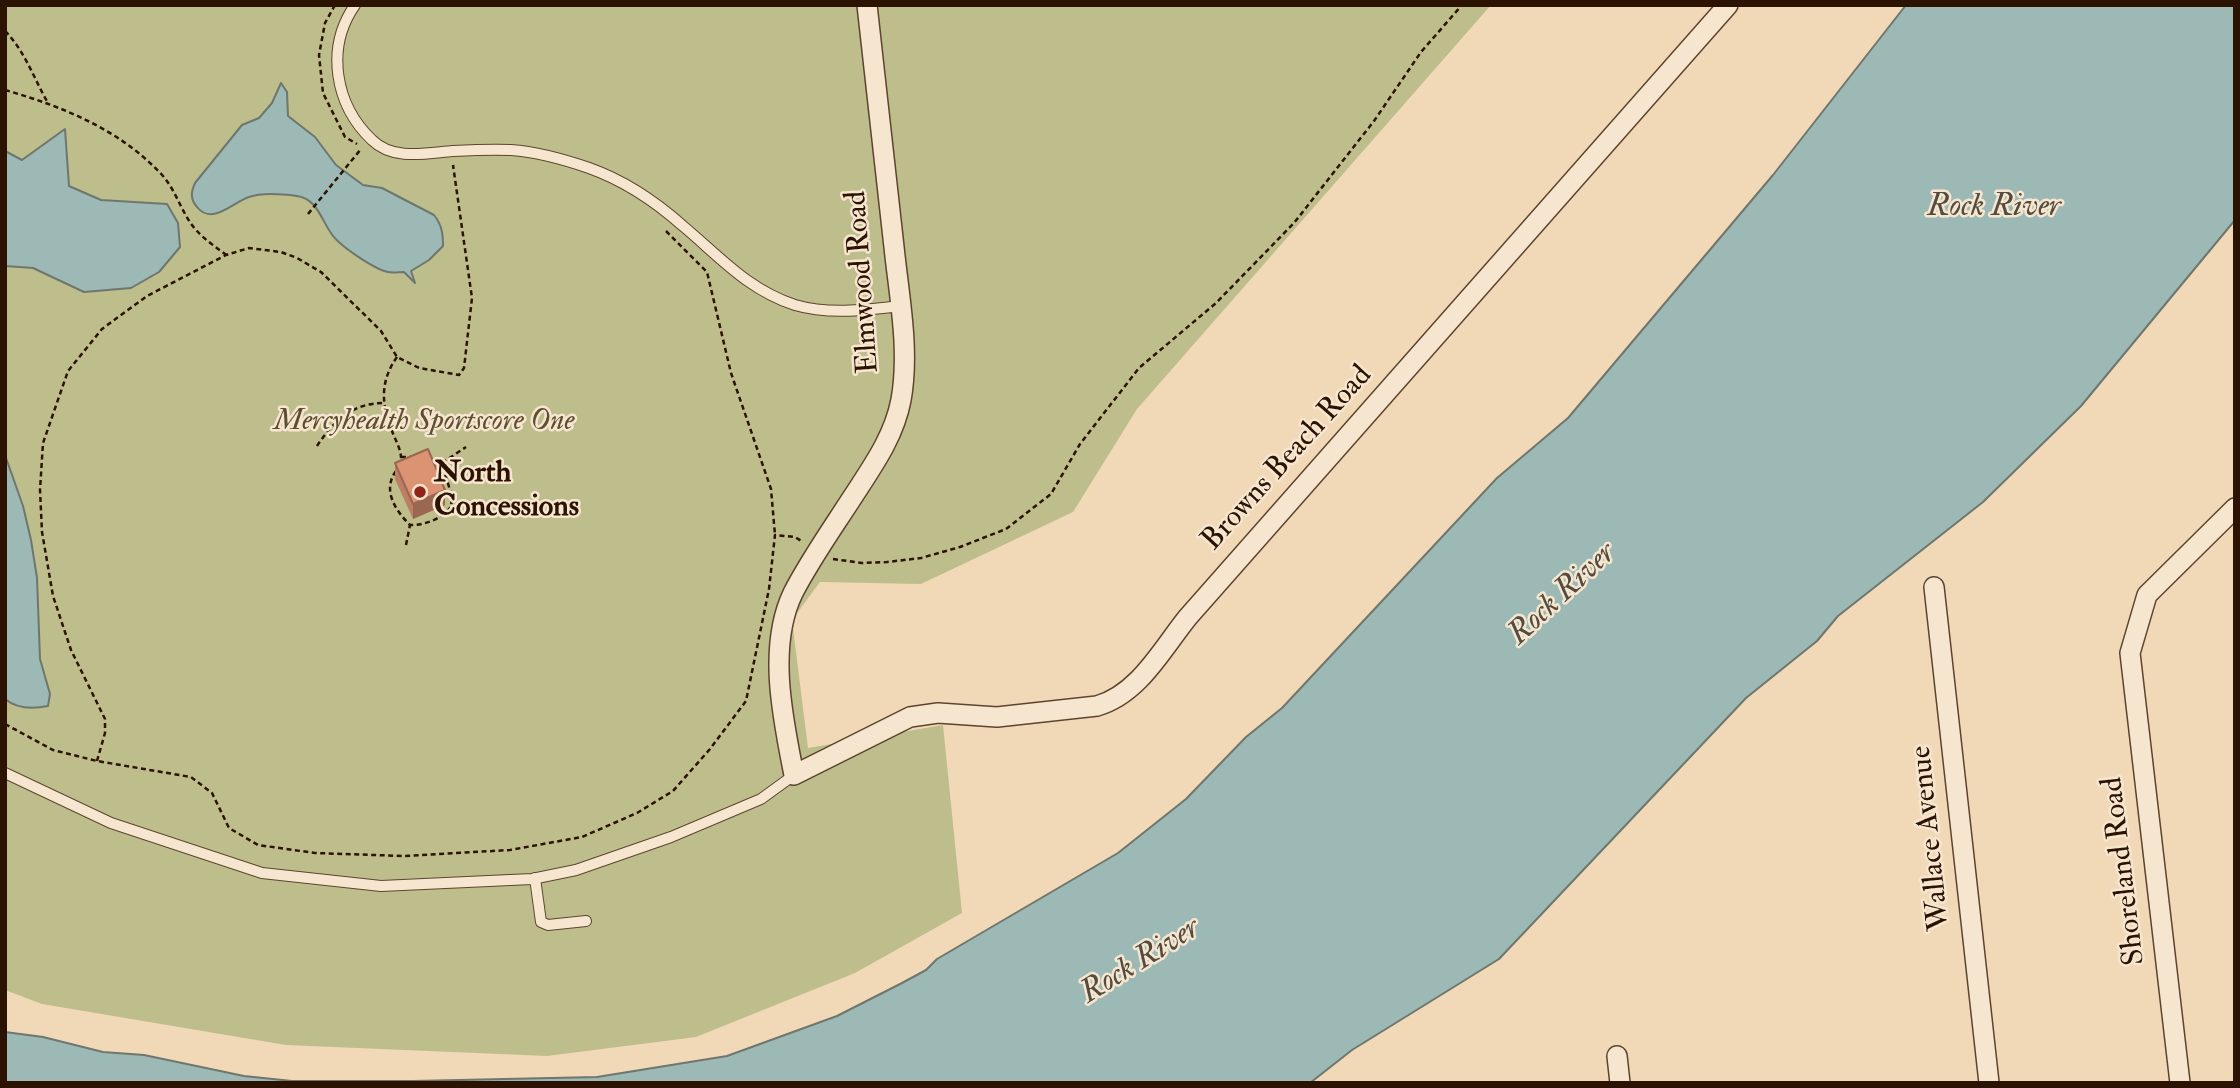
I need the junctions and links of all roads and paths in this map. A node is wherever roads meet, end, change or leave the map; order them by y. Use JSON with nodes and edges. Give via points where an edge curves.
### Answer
{"nodes":[{"id":1,"x":335,"y":5,"type":"edge"},
{"id":2,"x":355,"y":5,"type":"edge"},
{"id":3,"x":867,"y":5,"type":"edge"},
{"id":4,"x":1728,"y":5,"type":"edge"},
{"id":5,"x":5,"y":31,"type":"edge"},
{"id":6,"x":5,"y":90,"type":"edge"},
{"id":7,"x":48,"y":103,"type":"junction"},
{"id":8,"x":461,"y":164,"type":"dead end"},
{"id":9,"x":443,"y":165,"type":"dead end"},
{"id":10,"x":453,"y":165,"type":"junction"},
{"id":11,"x":308,"y":214,"type":"dead end"},
{"id":12,"x":663,"y":228,"type":"dead end"},
{"id":13,"x":226,"y":255,"type":"junction"},
{"id":14,"x":900,"y":306,"type":"junction"},
{"id":15,"x":397,"y":357,"type":"junction"},
{"id":16,"x":383,"y":403,"type":"junction"},
{"id":17,"x":317,"y":446,"type":"dead end"},
{"id":18,"x":466,"y":447,"type":"dead end"},
{"id":19,"x":401,"y":457,"type":"junction"},
{"id":20,"x":418,"y":457,"type":"edge"},
{"id":21,"x":425,"y":458,"type":"edge"},
{"id":22,"x":442,"y":463,"type":"junction"},
{"id":23,"x":452,"y":508,"type":"junction"},
{"id":24,"x":2235,"y":508,"type":"edge"},
{"id":25,"x":470,"y":516,"type":"dead end"},
{"id":26,"x":410,"y":525,"type":"junction"},
{"id":27,"x":775,"y":536,"type":"dead end"},
{"id":28,"x":406,"y":545,"type":"dead end"},
{"id":29,"x":1934,"y":587,"type":"dead end"},
{"id":30,"x":97,"y":761,"type":"dead end"},
{"id":31,"x":5,"y":773,"type":"edge"},
{"id":32,"x":794,"y":775,"type":"junction"},
{"id":33,"x":536,"y":878,"type":"junction"},
{"id":34,"x":586,"y":921,"type":"dead end"},
{"id":35,"x":1617,"y":1056,"type":"dead end"},
{"id":36,"x":1620,"y":1083,"type":"edge"},
{"id":37,"x":1989,"y":1083,"type":"edge"},
{"id":38,"x":2180,"y":1083,"type":"edge"}],
"edges":[{"from":1,"to":11,"type":"path","via":[[325,23],[319,55],[323,93],[345,137],[362,147]]},
{"from":2,"to":14,"type":"lane","via":[[338,47],[337,78],[343,100],[373,142],[415,156],[489,150],[545,154],[626,185],[684,226],[739,276],[796,305],[834,311]]},
{"from":3,"to":14,"type":"street","name":"Elmwood Road"},
{"from":4,"to":32,"type":"street","name":"Browns Beach Road","via":[[1188,617],[1133,687],[1097,706],[997,718],[938,713],[910,717]]},
{"from":5,"to":7,"type":"path","via":[[20,46]]},
{"from":6,"to":7,"type":"path"},
{"from":7,"to":13,"type":"path","via":[[134,148],[164,178],[196,230]]},
{"from":8,"to":10,"type":"path"},
{"from":9,"to":10,"type":"path"},
{"from":10,"to":15,"type":"path","via":[[472,298],[464,368],[459,375],[446,374]]},
{"from":12,"to":27,"type":"path","via":[[707,272],[731,373],[771,489]]},
{"from":13,"to":15,"type":"path","via":[[249,248],[281,252],[321,272],[381,331]]},
{"from":13,"to":30,"type":"path","via":[[147,296],[102,329],[68,371],[43,443],[42,531],[54,596],[71,650],[105,719]]},
{"from":14,"to":32,"type":"street","name":"Elmwood Road","via":[[904,360],[895,421],[883,450],[792,595],[782,632],[782,712]]},
{"from":15,"to":16,"type":"path","via":[[390,366]]},
{"from":16,"to":17,"type":"path","via":[[351,412],[331,425]]},
{"from":16,"to":19,"type":"path"},
{"from":18,"to":22,"type":"path"},
{"from":19,"to":20,"type":"path"},
{"from":19,"to":26,"type":"path","via":[[390,496]]},
{"from":21,"to":22,"type":"path"},
{"from":22,"to":23,"type":"path"},
{"from":23,"to":25,"type":"path"},
{"from":23,"to":26,"type":"path","via":[[433,521]]},
{"from":24,"to":38,"type":"street","name":"Shoreland Road","via":[[2147,595],[2130,653]]},
{"from":26,"to":28,"type":"path"},
{"from":29,"to":37,"type":"street","name":"Wallace Avenue"},
{"from":31,"to":33,"type":"lane","via":[[111,822],[262,873],[381,886]]},
{"from":32,"to":33,"type":"lane","via":[[761,799],[671,837],[576,870]]},
{"from":33,"to":34,"type":"lane","via":[[541,922]]},
{"from":35,"to":36,"type":"street"}]}
